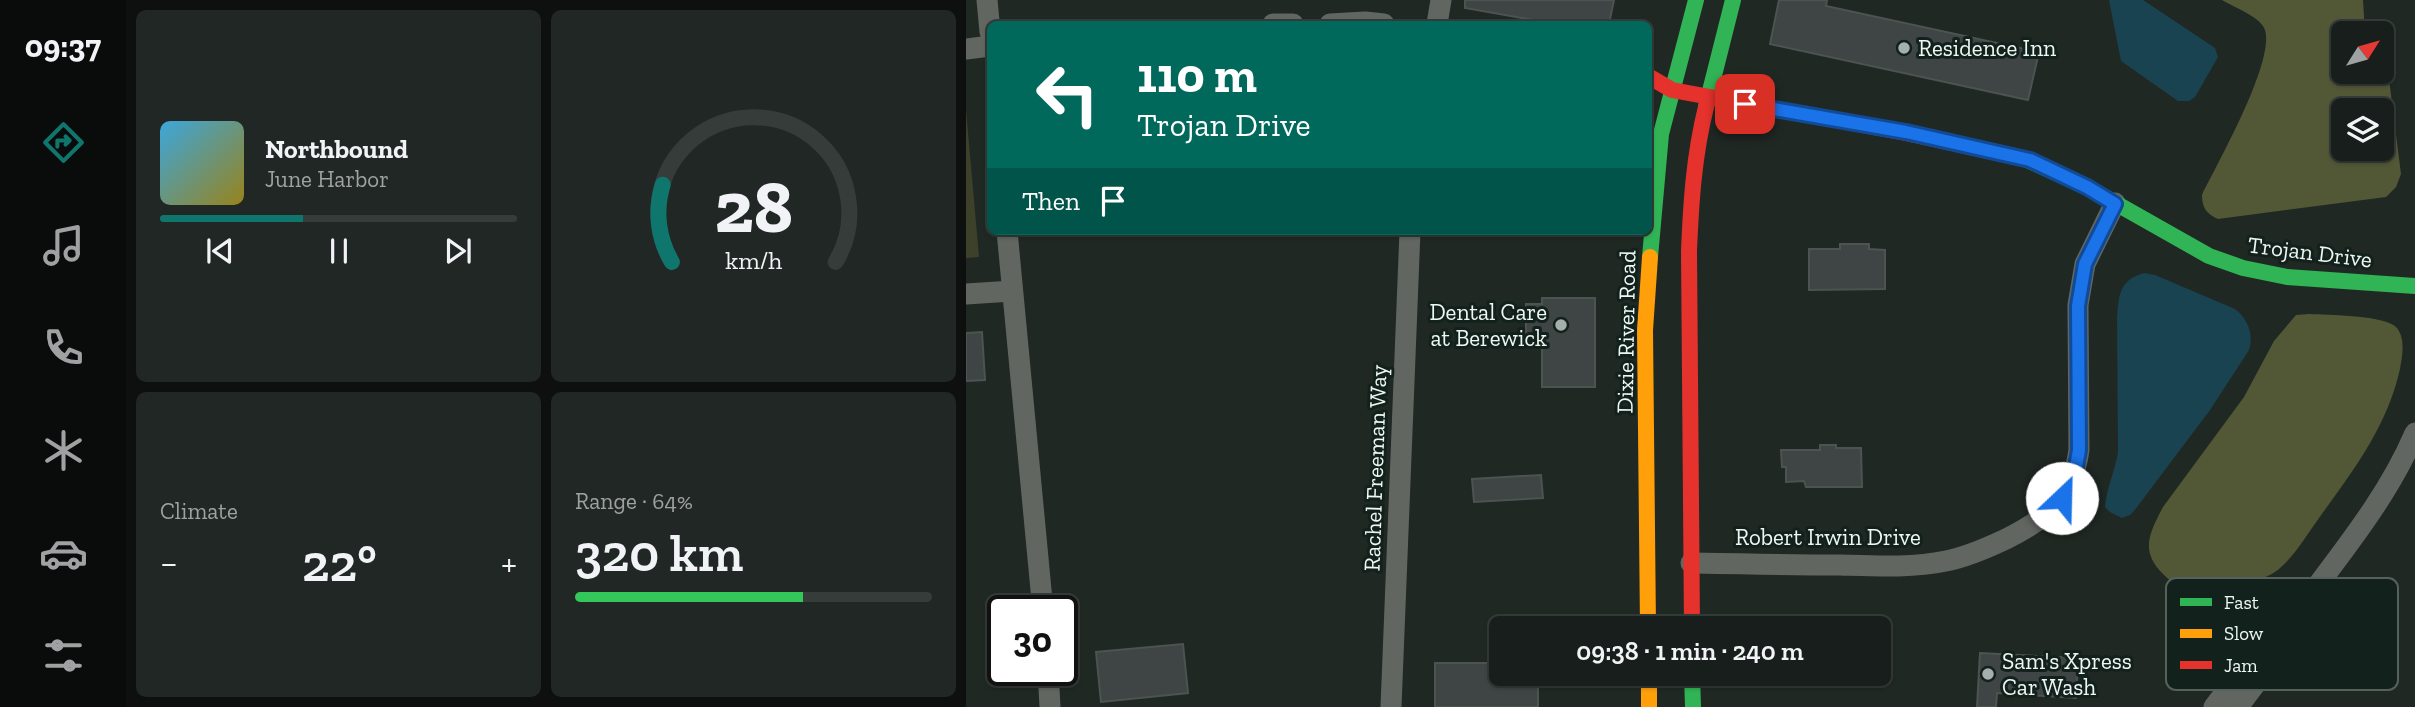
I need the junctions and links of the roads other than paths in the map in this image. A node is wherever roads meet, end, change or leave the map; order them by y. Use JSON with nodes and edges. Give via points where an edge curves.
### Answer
{"nodes":[{"id":1,"x":987,"y":0,"type":"edge"},
{"id":2,"x":1441,"y":0,"type":"edge"},
{"id":3,"x":1696,"y":0,"type":"edge"},
{"id":4,"x":1733,"y":0,"type":"edge"},
{"id":5,"x":989,"y":21,"type":"edge"},
{"id":6,"x":1438,"y":21,"type":"edge"},
{"id":7,"x":987,"y":46,"type":"edge"},
{"id":8,"x":966,"y":49,"type":"edge"},
{"id":9,"x":1652,"y":78,"type":"edge"},
{"id":10,"x":1679,"y":91,"type":"junction"},
{"id":11,"x":1652,"y":94,"type":"edge"},
{"id":12,"x":1707,"y":97,"type":"junction"},
{"id":13,"x":2115,"y":204,"type":"junction"},
{"id":14,"x":1652,"y":230,"type":"edge"},
{"id":15,"x":1007,"y":235,"type":"edge"},
{"id":16,"x":1410,"y":235,"type":"edge"},
{"id":17,"x":1652,"y":235,"type":"edge"},
{"id":18,"x":2415,"y":286,"type":"edge"},
{"id":19,"x":1012,"y":291,"type":"junction"},
{"id":20,"x":966,"y":294,"type":"edge"},
{"id":21,"x":2415,"y":433,"type":"edge"},
{"id":22,"x":1691,"y":563,"type":"junction"},
{"id":23,"x":2323,"y":578,"type":"edge"},
{"id":24,"x":1042,"y":595,"type":"edge"},
{"id":25,"x":1648,"y":616,"type":"edge"},
{"id":26,"x":1692,"y":616,"type":"edge"},
{"id":27,"x":1049,"y":686,"type":"edge"},
{"id":28,"x":1649,"y":686,"type":"edge"},
{"id":29,"x":1692,"y":686,"type":"edge"},
{"id":30,"x":2227,"y":690,"type":"edge"},
{"id":31,"x":2251,"y":690,"type":"edge"},
{"id":32,"x":1050,"y":707,"type":"edge"},
{"id":33,"x":1391,"y":707,"type":"edge"},
{"id":34,"x":1649,"y":707,"type":"edge"},
{"id":35,"x":1693,"y":707,"type":"edge"},
{"id":36,"x":2214,"y":707,"type":"edge"},
{"id":37,"x":2238,"y":707,"type":"edge"}],
"edges":[{"from":1,"to":5,"type":"street"},
{"from":2,"to":6,"type":"street"},
{"from":3,"to":10,"type":"street","name":"Dixie River Road"},
{"from":4,"to":12,"type":"street"},
{"from":7,"to":8,"type":"street"},
{"from":9,"to":10,"type":"street","name":"Trojan Drive"},
{"from":10,"to":11,"type":"street"},
{"from":10,"to":12,"type":"street","name":"Trojan Drive"},
{"from":10,"to":14,"type":"street","name":"Dixie River Road","via":[[1661,134]]},
{"from":12,"to":13,"type":"street","name":"Trojan Drive","via":[[1906,132],[2030,160]]},
{"from":12,"to":22,"type":"street","via":[[1692,190],[1689,251]]},
{"from":13,"to":18,"type":"street","name":"Trojan Drive","via":[[2208,256],[2243,268],[2287,277]]},
{"from":13,"to":22,"type":"street","name":"Robert Irwin Drive","via":[[2085,264],[2078,306],[2079,450],[2070,484],[2053,509],[1999,542],[1946,561],[1888,566]]},
{"from":15,"to":19,"type":"street"},
{"from":16,"to":33,"type":"street","name":"Rachel Freeman Way"},
{"from":17,"to":25,"type":"street","name":"Dixie River Road","via":[[1646,330]]},
{"from":19,"to":20,"type":"street"},
{"from":19,"to":24,"type":"street"},
{"from":21,"to":23,"type":"street","via":[[2378,503]]},
{"from":22,"to":26,"type":"street"},
{"from":27,"to":32,"type":"street"},
{"from":28,"to":34,"type":"street"},
{"from":29,"to":35,"type":"street"},
{"from":30,"to":36,"type":"street"},
{"from":31,"to":37,"type":"street"}]}
